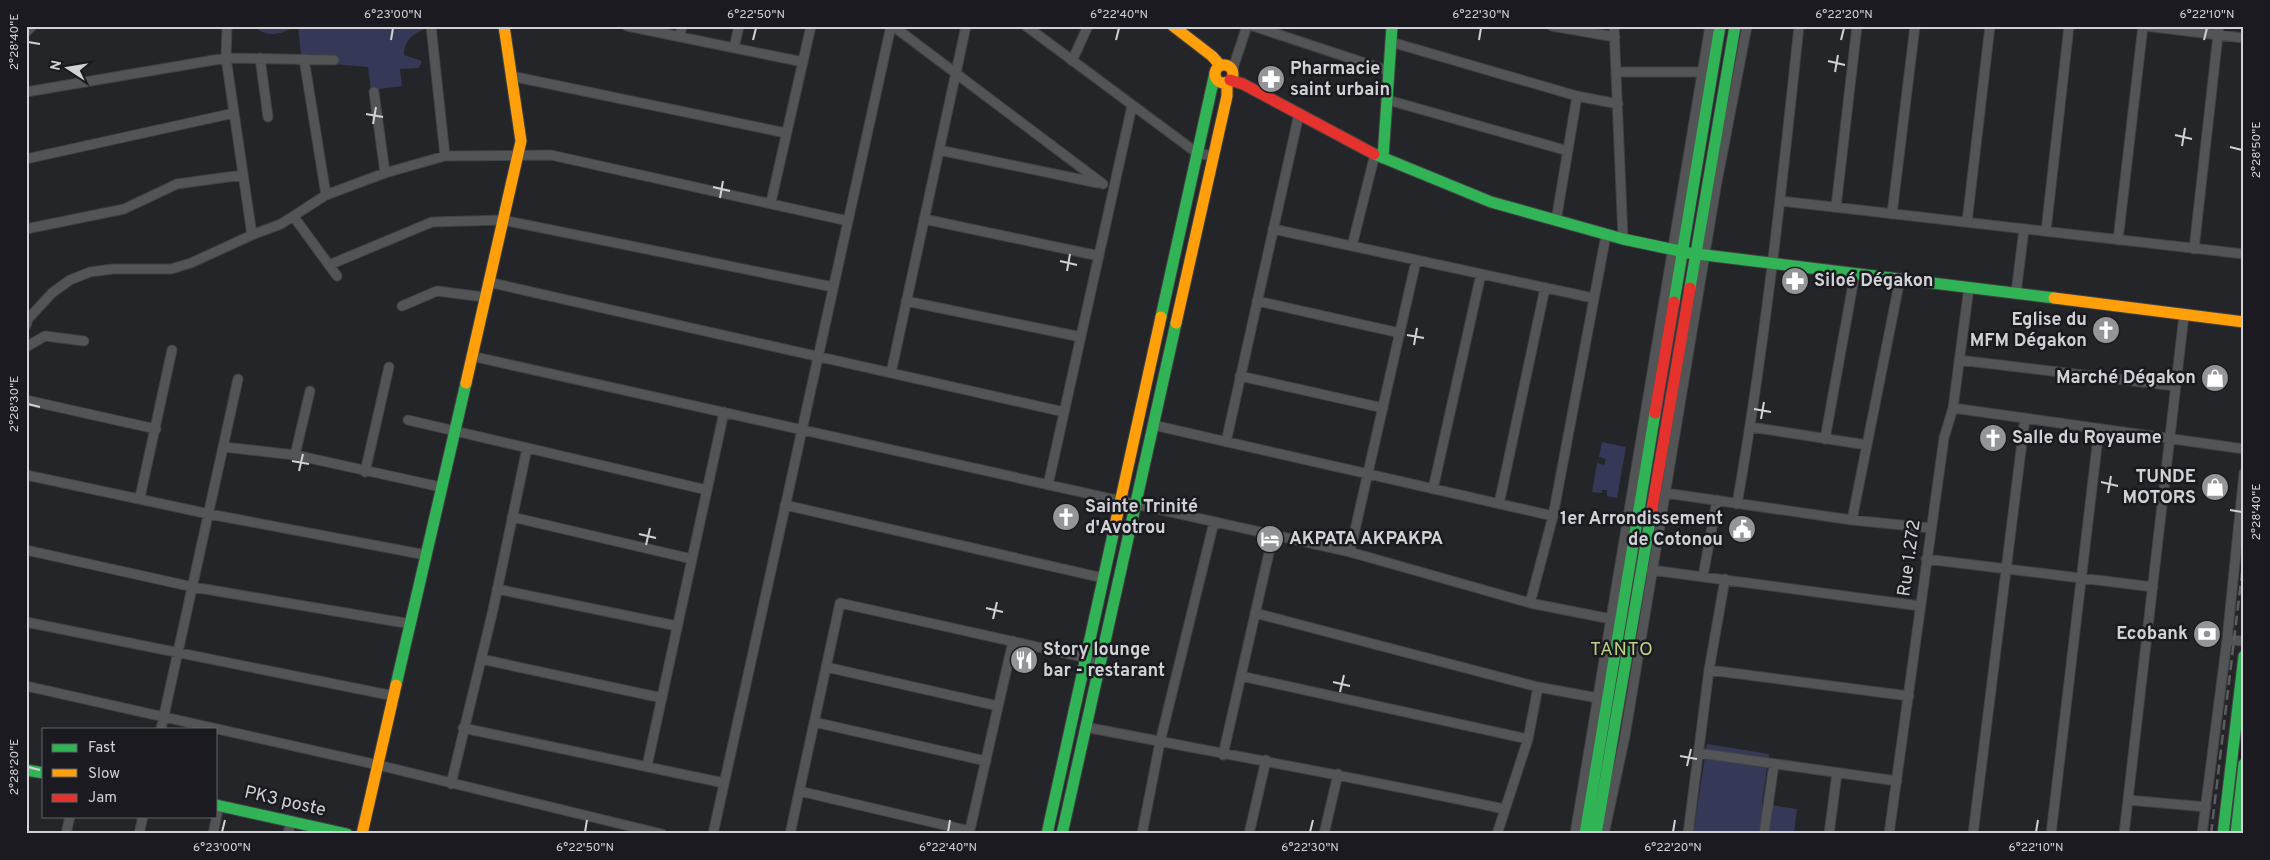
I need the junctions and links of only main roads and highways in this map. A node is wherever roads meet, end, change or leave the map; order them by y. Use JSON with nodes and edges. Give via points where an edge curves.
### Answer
{"nodes":[{"id":1,"x":504,"y":26,"type":"edge"},
{"id":2,"x":1173,"y":26,"type":"edge"},
{"id":3,"x":1392,"y":26,"type":"edge"},
{"id":4,"x":1720,"y":26,"type":"edge"},
{"id":5,"x":1735,"y":26,"type":"edge"},
{"id":6,"x":1217,"y":69,"type":"junction"},
{"id":7,"x":1230,"y":78,"type":"junction"},
{"id":8,"x":1379,"y":156,"type":"junction"},
{"id":9,"x":1678,"y":251,"type":"junction"},
{"id":10,"x":1701,"y":254,"type":"junction"},
{"id":11,"x":2244,"y":322,"type":"edge"},
{"id":12,"x":2244,"y":656,"type":"edge"},
{"id":13,"x":2244,"y":764,"type":"edge"},
{"id":14,"x":26,"y":770,"type":"edge"},
{"id":15,"x":42,"y":773,"type":"edge"},
{"id":16,"x":218,"y":805,"type":"edge"},
{"id":17,"x":347,"y":834,"type":"edge"},
{"id":18,"x":362,"y":834,"type":"edge"},
{"id":19,"x":1047,"y":834,"type":"edge"},
{"id":20,"x":1062,"y":834,"type":"edge"},
{"id":21,"x":1585,"y":834,"type":"edge"},
{"id":22,"x":1596,"y":834,"type":"edge"},
{"id":23,"x":2223,"y":834,"type":"edge"},
{"id":24,"x":2236,"y":834,"type":"edge"}],
"edges":[{"from":1,"to":18,"type":"main road","via":[[520,141]]},
{"from":2,"to":6,"type":"main road","via":[[1212,56]]},
{"from":3,"to":8,"type":"main road","via":[[1388,100]]},
{"from":4,"to":9,"type":"main road"},
{"from":5,"to":10,"type":"main road"},
{"from":6,"to":7,"type":"main road","via":[[1219,81]]},
{"from":6,"to":19,"type":"main road"},
{"from":7,"to":8,"type":"main road"},
{"from":7,"to":20,"type":"main road"},
{"from":8,"to":9,"type":"main road","via":[[1491,202],[1606,235]]},
{"from":9,"to":10,"type":"main road"},
{"from":9,"to":21,"type":"main road"},
{"from":10,"to":11,"type":"main road"},
{"from":10,"to":22,"type":"main road"},
{"from":12,"to":23,"type":"main road"},
{"from":13,"to":24,"type":"main road"},
{"from":14,"to":15,"type":"main road"},
{"from":16,"to":17,"type":"main road","name":"PK3 poste"}]}
